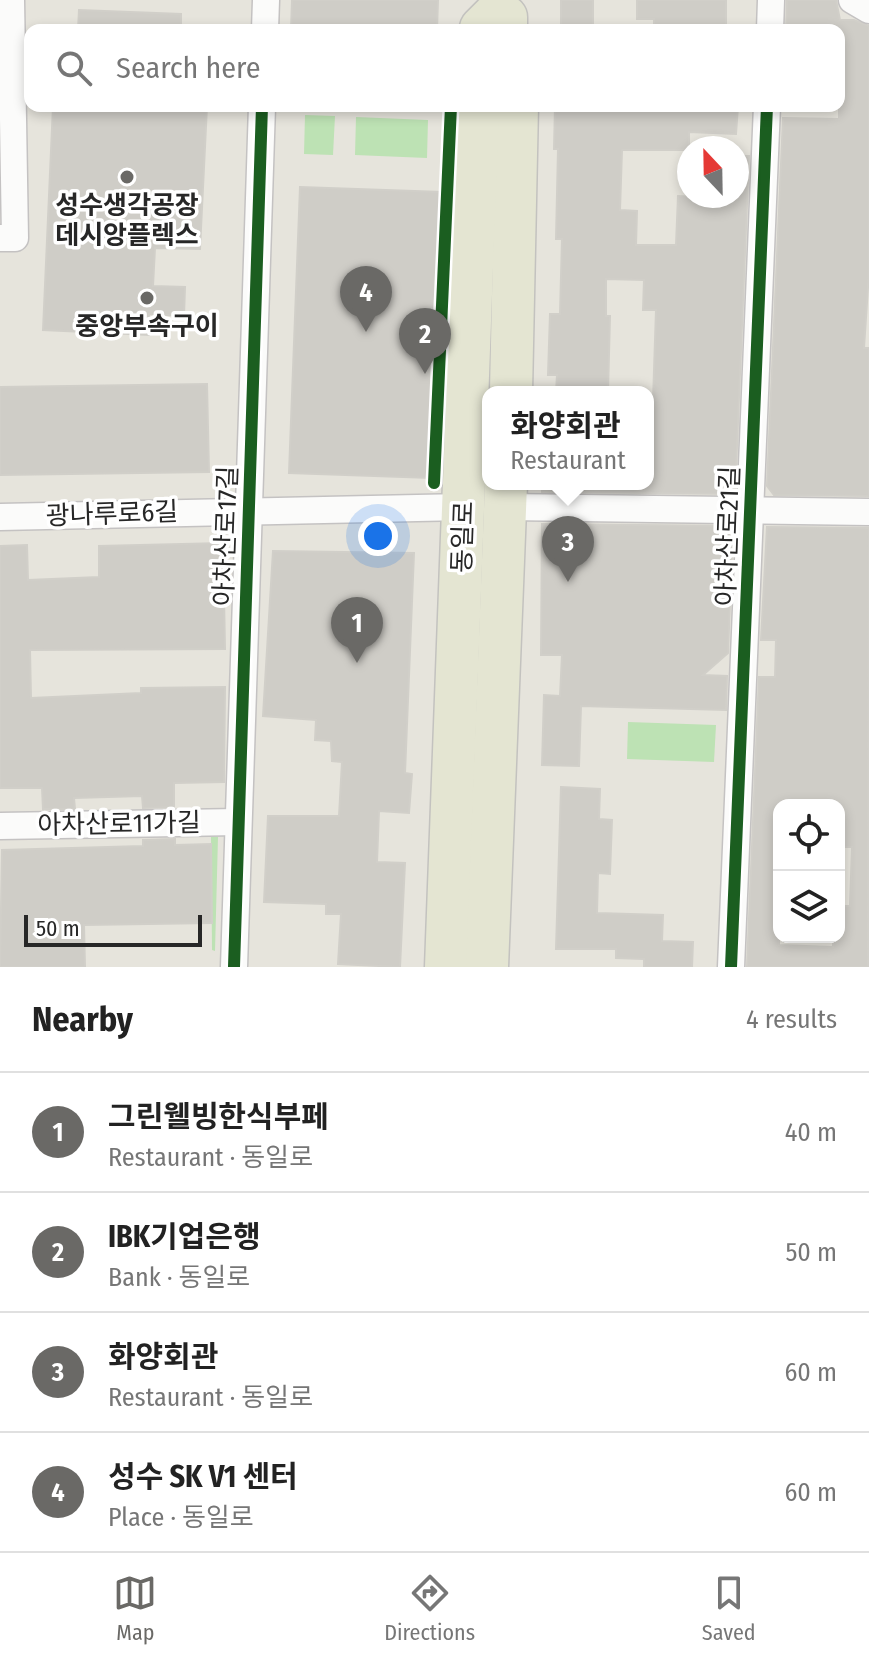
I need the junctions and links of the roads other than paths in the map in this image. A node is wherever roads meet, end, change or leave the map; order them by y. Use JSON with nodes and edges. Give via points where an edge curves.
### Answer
{"nodes":[{"id":1,"x":11,"y":0,"type":"edge"},
{"id":2,"x":266,"y":0,"type":"edge"},
{"id":3,"x":521,"y":0,"type":"edge"},
{"id":4,"x":771,"y":0,"type":"edge"},
{"id":5,"x":852,"y":0,"type":"edge"},
{"id":6,"x":869,"y":10,"type":"edge"},
{"id":7,"x":265,"y":24,"type":"edge"},
{"id":8,"x":494,"y":24,"type":"edge"},
{"id":9,"x":770,"y":24,"type":"edge"},
{"id":10,"x":262,"y":112,"type":"edge"},
{"id":11,"x":478,"y":112,"type":"edge"},
{"id":12,"x":517,"y":112,"type":"edge"},
{"id":13,"x":767,"y":112,"type":"edge"},
{"id":14,"x":0,"y":238,"type":"edge"},
{"id":15,"x":488,"y":386,"type":"edge"},
{"id":16,"x":511,"y":386,"type":"edge"},
{"id":17,"x":492,"y":496,"type":"edge"},
{"id":18,"x":250,"y":510,"type":"junction"},
{"id":19,"x":751,"y":511,"type":"junction"},
{"id":20,"x":869,"y":512,"type":"edge"},
{"id":21,"x":0,"y":517,"type":"edge"},
{"id":22,"x":238,"y":822,"type":"junction"},
{"id":23,"x":0,"y":826,"type":"edge"},
{"id":24,"x":234,"y":967,"type":"edge"},
{"id":25,"x":446,"y":967,"type":"edge"},
{"id":26,"x":487,"y":967,"type":"edge"},
{"id":27,"x":731,"y":967,"type":"edge"}],
"edges":[{"from":1,"to":14,"type":"street","via":[[15,238]]},
{"from":2,"to":7,"type":"street"},
{"from":3,"to":8,"type":"main road"},
{"from":4,"to":9,"type":"street"},
{"from":5,"to":6,"type":"street"},
{"from":10,"to":18,"type":"street","name":"아차산로17길"},
{"from":11,"to":15,"type":"main road","name":"동일로"},
{"from":12,"to":16,"type":"main road"},
{"from":13,"to":19,"type":"street","name":"아차산로21길"},
{"from":17,"to":18,"type":"street","name":"광나루로6길"},
{"from":17,"to":19,"type":"street","name":"광나루로6길"},
{"from":17,"to":25,"type":"main road","name":"동일로"},
{"from":17,"to":26,"type":"main road","name":"동일로"},
{"from":18,"to":21,"type":"street","name":"광나루로6길"},
{"from":18,"to":22,"type":"street","name":"아차산로17길"},
{"from":19,"to":20,"type":"street","name":"광나루로6길"},
{"from":19,"to":27,"type":"street","name":"아차산로21길"},
{"from":22,"to":23,"type":"street","name":"아차산로11가길"},
{"from":22,"to":24,"type":"street","name":"아차산로17길"}]}
